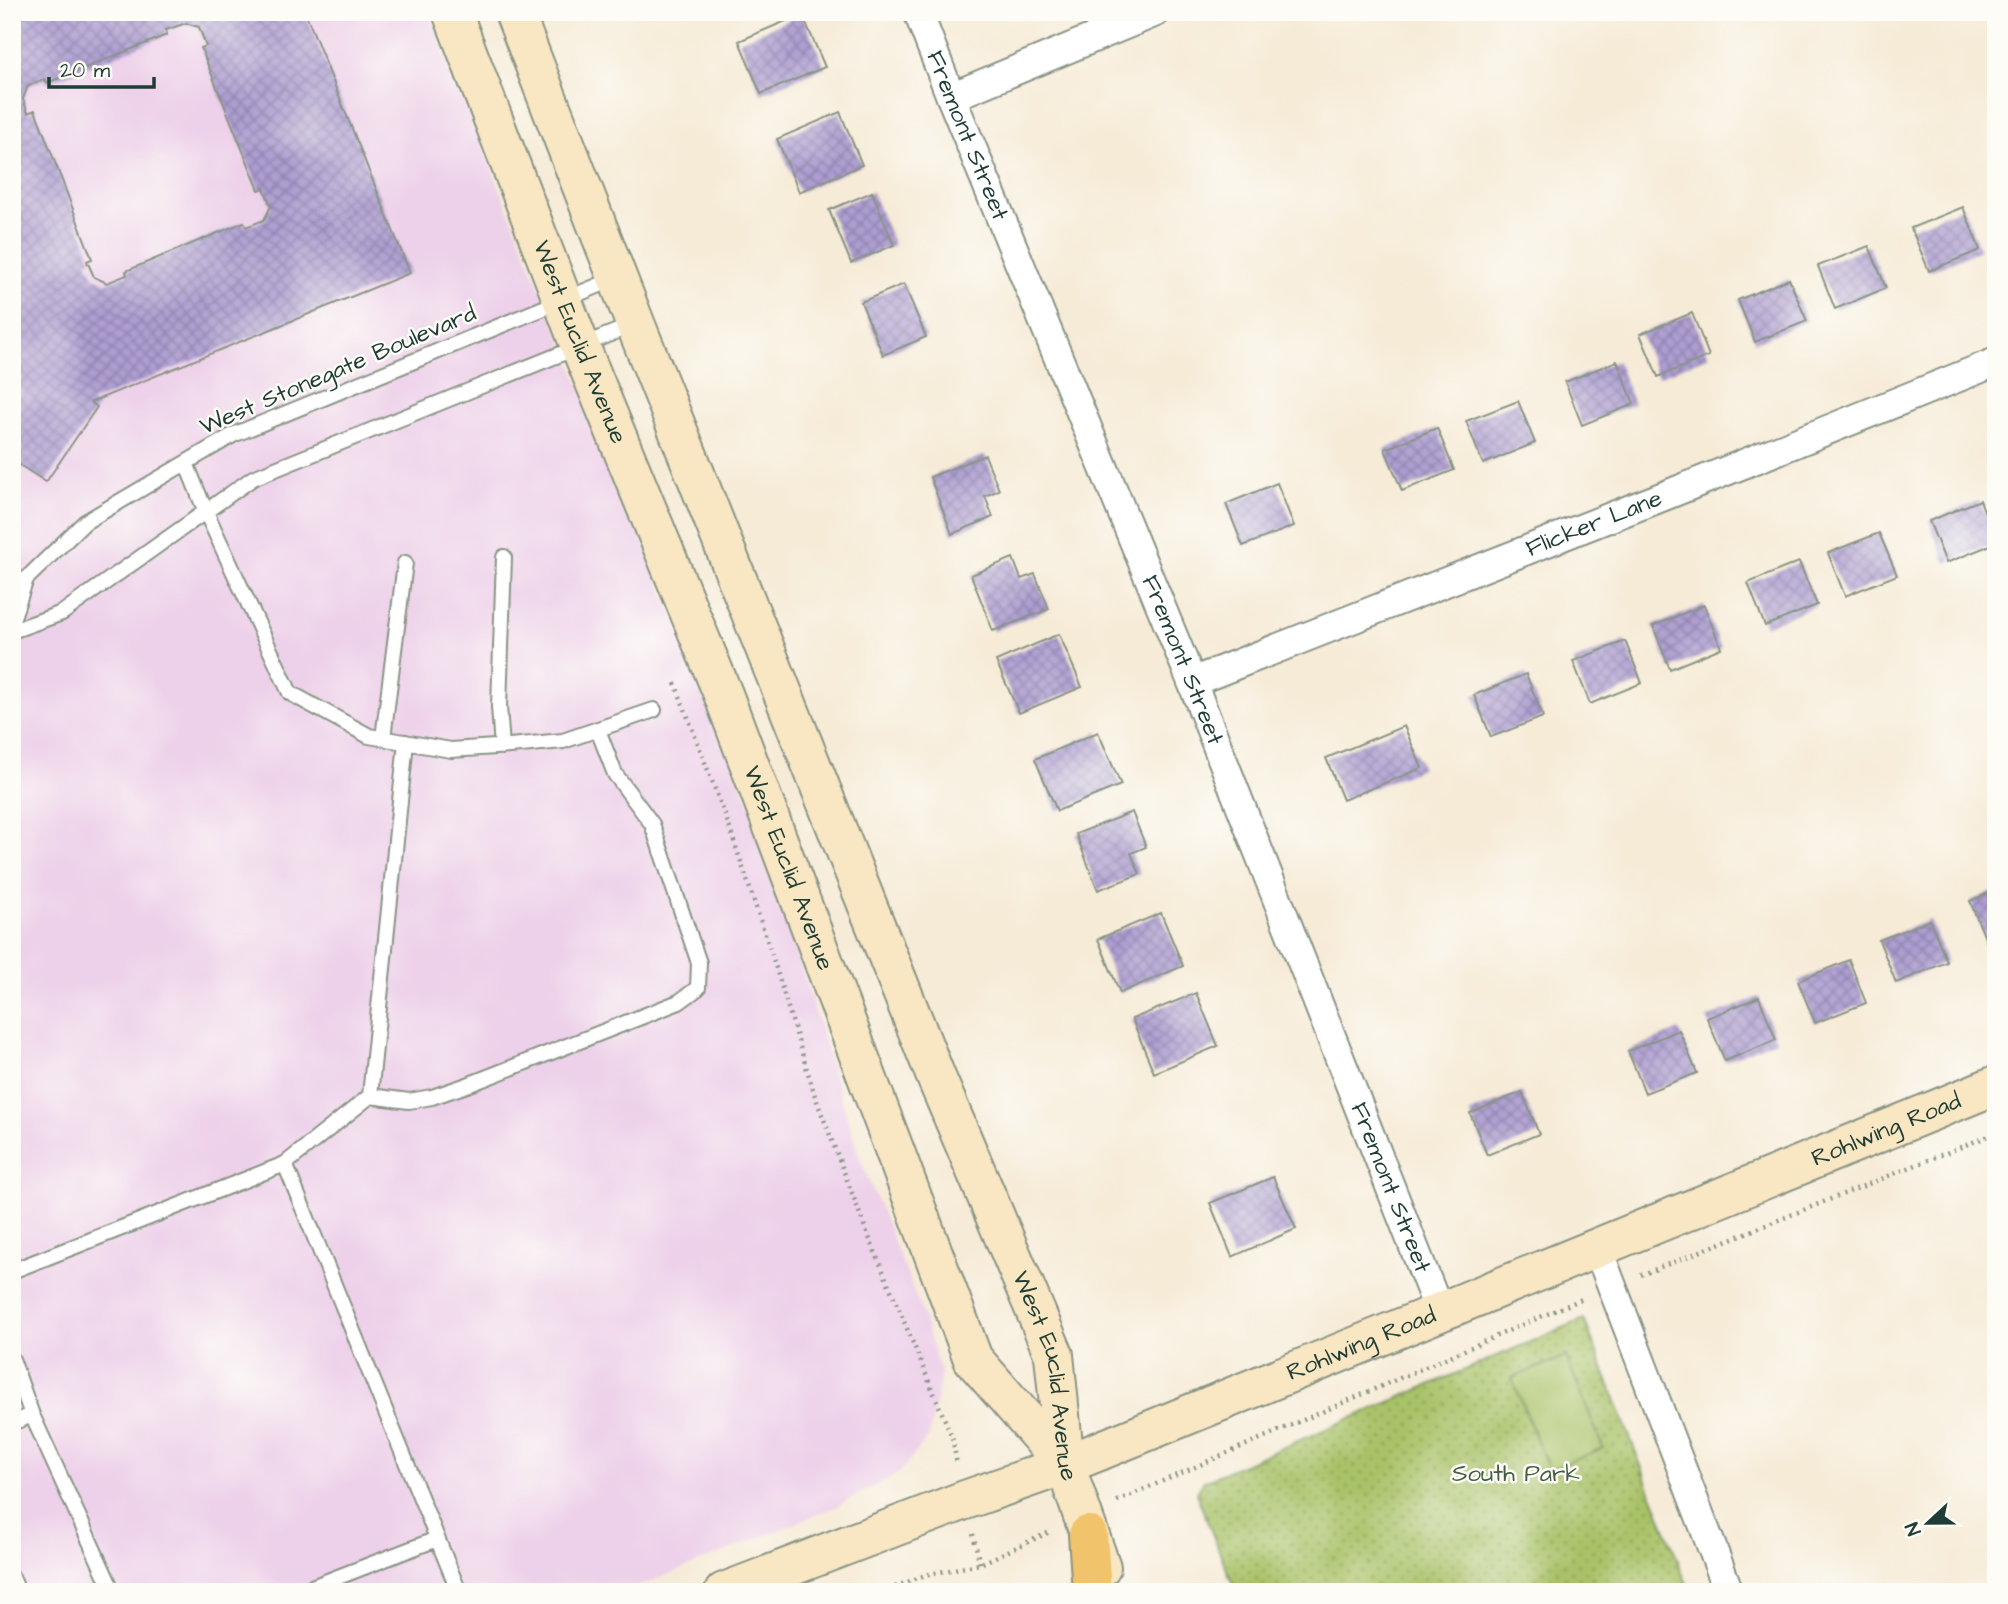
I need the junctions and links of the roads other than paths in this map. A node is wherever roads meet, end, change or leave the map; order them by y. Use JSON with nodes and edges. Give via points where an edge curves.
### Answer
{"nodes":[{"id":1,"x":452,"y":12,"type":"edge"},
{"id":2,"x":514,"y":12,"type":"edge"},
{"id":3,"x":918,"y":12,"type":"edge"},
{"id":4,"x":1156,"y":12,"type":"edge"},
{"id":5,"x":951,"y":97,"type":"junction"},
{"id":6,"x":617,"y":278,"type":"junction"},
{"id":7,"x":563,"y":300,"type":"junction"},
{"id":8,"x":635,"y":324,"type":"junction"},
{"id":9,"x":580,"y":346,"type":"junction"},
{"id":10,"x":1996,"y":362,"type":"edge"},
{"id":11,"x":186,"y":463,"type":"junction"},
{"id":12,"x":205,"y":510,"type":"junction"},
{"id":13,"x":505,"y":557,"type":"dead end"},
{"id":14,"x":405,"y":562,"type":"dead end"},
{"id":15,"x":12,"y":620,"type":"edge"},
{"id":16,"x":12,"y":631,"type":"edge"},
{"id":17,"x":1192,"y":682,"type":"junction"},
{"id":18,"x":654,"y":710,"type":"dead end"},
{"id":19,"x":598,"y":730,"type":"junction"},
{"id":20,"x":383,"y":738,"type":"junction"},
{"id":21,"x":407,"y":743,"type":"junction"},
{"id":22,"x":502,"y":747,"type":"junction"},
{"id":23,"x":1996,"y":1085,"type":"edge"},
{"id":24,"x":370,"y":1096,"type":"junction"},
{"id":25,"x":285,"y":1164,"type":"junction"},
{"id":26,"x":1597,"y":1247,"type":"junction"},
{"id":27,"x":12,"y":1271,"type":"edge"},
{"id":28,"x":1439,"y":1311,"type":"junction"},
{"id":29,"x":12,"y":1359,"type":"edge"},
{"id":30,"x":32,"y":1415,"type":"junction"},
{"id":31,"x":12,"y":1423,"type":"edge"},
{"id":32,"x":1065,"y":1465,"type":"junction"},
{"id":33,"x":1088,"y":1535,"type":"junction"},
{"id":34,"x":438,"y":1539,"type":"junction"},
{"id":35,"x":12,"y":1577,"type":"edge"},
{"id":36,"x":18,"y":1592,"type":"edge"},
{"id":37,"x":113,"y":1592,"type":"edge"},
{"id":38,"x":299,"y":1592,"type":"edge"},
{"id":39,"x":459,"y":1592,"type":"edge"},
{"id":40,"x":724,"y":1592,"type":"edge"},
{"id":41,"x":1092,"y":1592,"type":"edge"},
{"id":42,"x":1111,"y":1592,"type":"edge"},
{"id":43,"x":1729,"y":1592,"type":"edge"}],
"edges":[{"from":1,"to":7,"type":"main road","name":"West Euclid Avenue"},
{"from":2,"to":6,"type":"main road","name":"West Euclid Avenue"},
{"from":3,"to":5,"type":"street","name":"Fremont Street"},
{"from":4,"to":5,"type":"street"},
{"from":5,"to":17,"type":"street","name":"Fremont Street"},
{"from":6,"to":7,"type":"lane","name":"West Stonegate Boulevard"},
{"from":6,"to":8,"type":"main road","name":"West Euclid Avenue"},
{"from":7,"to":9,"type":"main road","name":"West Euclid Avenue"},
{"from":7,"to":11,"type":"lane","name":"West Stonegate Boulevard","via":[[233,435]]},
{"from":8,"to":9,"type":"lane"},
{"from":8,"to":32,"type":"main road","name":"West Euclid Avenue","via":[[936,1077],[1054,1355]]},
{"from":9,"to":12,"type":"lane","via":[[253,478]]},
{"from":9,"to":32,"type":"main road","name":"West Euclid Avenue","via":[[723,694],[973,1359]]},
{"from":10,"to":17,"type":"street","name":"Flicker Lane"},
{"from":11,"to":12,"type":"lane"},
{"from":11,"to":15,"type":"lane","name":"West Stonegate Boulevard","via":[[85,523],[26,579]]},
{"from":12,"to":16,"type":"lane","via":[[62,613]]},
{"from":12,"to":20,"type":"lane","via":[[290,693],[369,736]]},
{"from":13,"to":22,"type":"lane","via":[[499,707]]},
{"from":14,"to":20,"type":"lane"},
{"from":17,"to":28,"type":"street","name":"Fremont Street"},
{"from":18,"to":19,"type":"lane"},
{"from":19,"to":22,"type":"lane","via":[[563,741]]},
{"from":19,"to":24,"type":"lane","via":[[615,774],[652,824],[699,964],[698,988],[679,1002],[457,1088],[410,1101]]},
{"from":20,"to":21,"type":"lane"},
{"from":21,"to":22,"type":"lane","via":[[451,750]]},
{"from":21,"to":24,"type":"lane"},
{"from":23,"to":26,"type":"main road","name":"Rohlwing Road"},
{"from":24,"to":25,"type":"lane"},
{"from":25,"to":27,"type":"lane"},
{"from":25,"to":34,"type":"lane"},
{"from":26,"to":28,"type":"main road","name":"Rohlwing Road"},
{"from":26,"to":43,"type":"street"},
{"from":28,"to":32,"type":"main road","name":"Rohlwing Road"},
{"from":29,"to":30,"type":"lane"},
{"from":30,"to":31,"type":"lane"},
{"from":30,"to":37,"type":"lane"},
{"from":32,"to":33,"type":"main road"},
{"from":32,"to":40,"type":"main road","name":"Rohlwing Road"},
{"from":33,"to":41,"type":"highway"},
{"from":33,"to":42,"type":"main road"},
{"from":34,"to":38,"type":"lane"},
{"from":34,"to":39,"type":"lane"},
{"from":35,"to":36,"type":"lane"}]}
